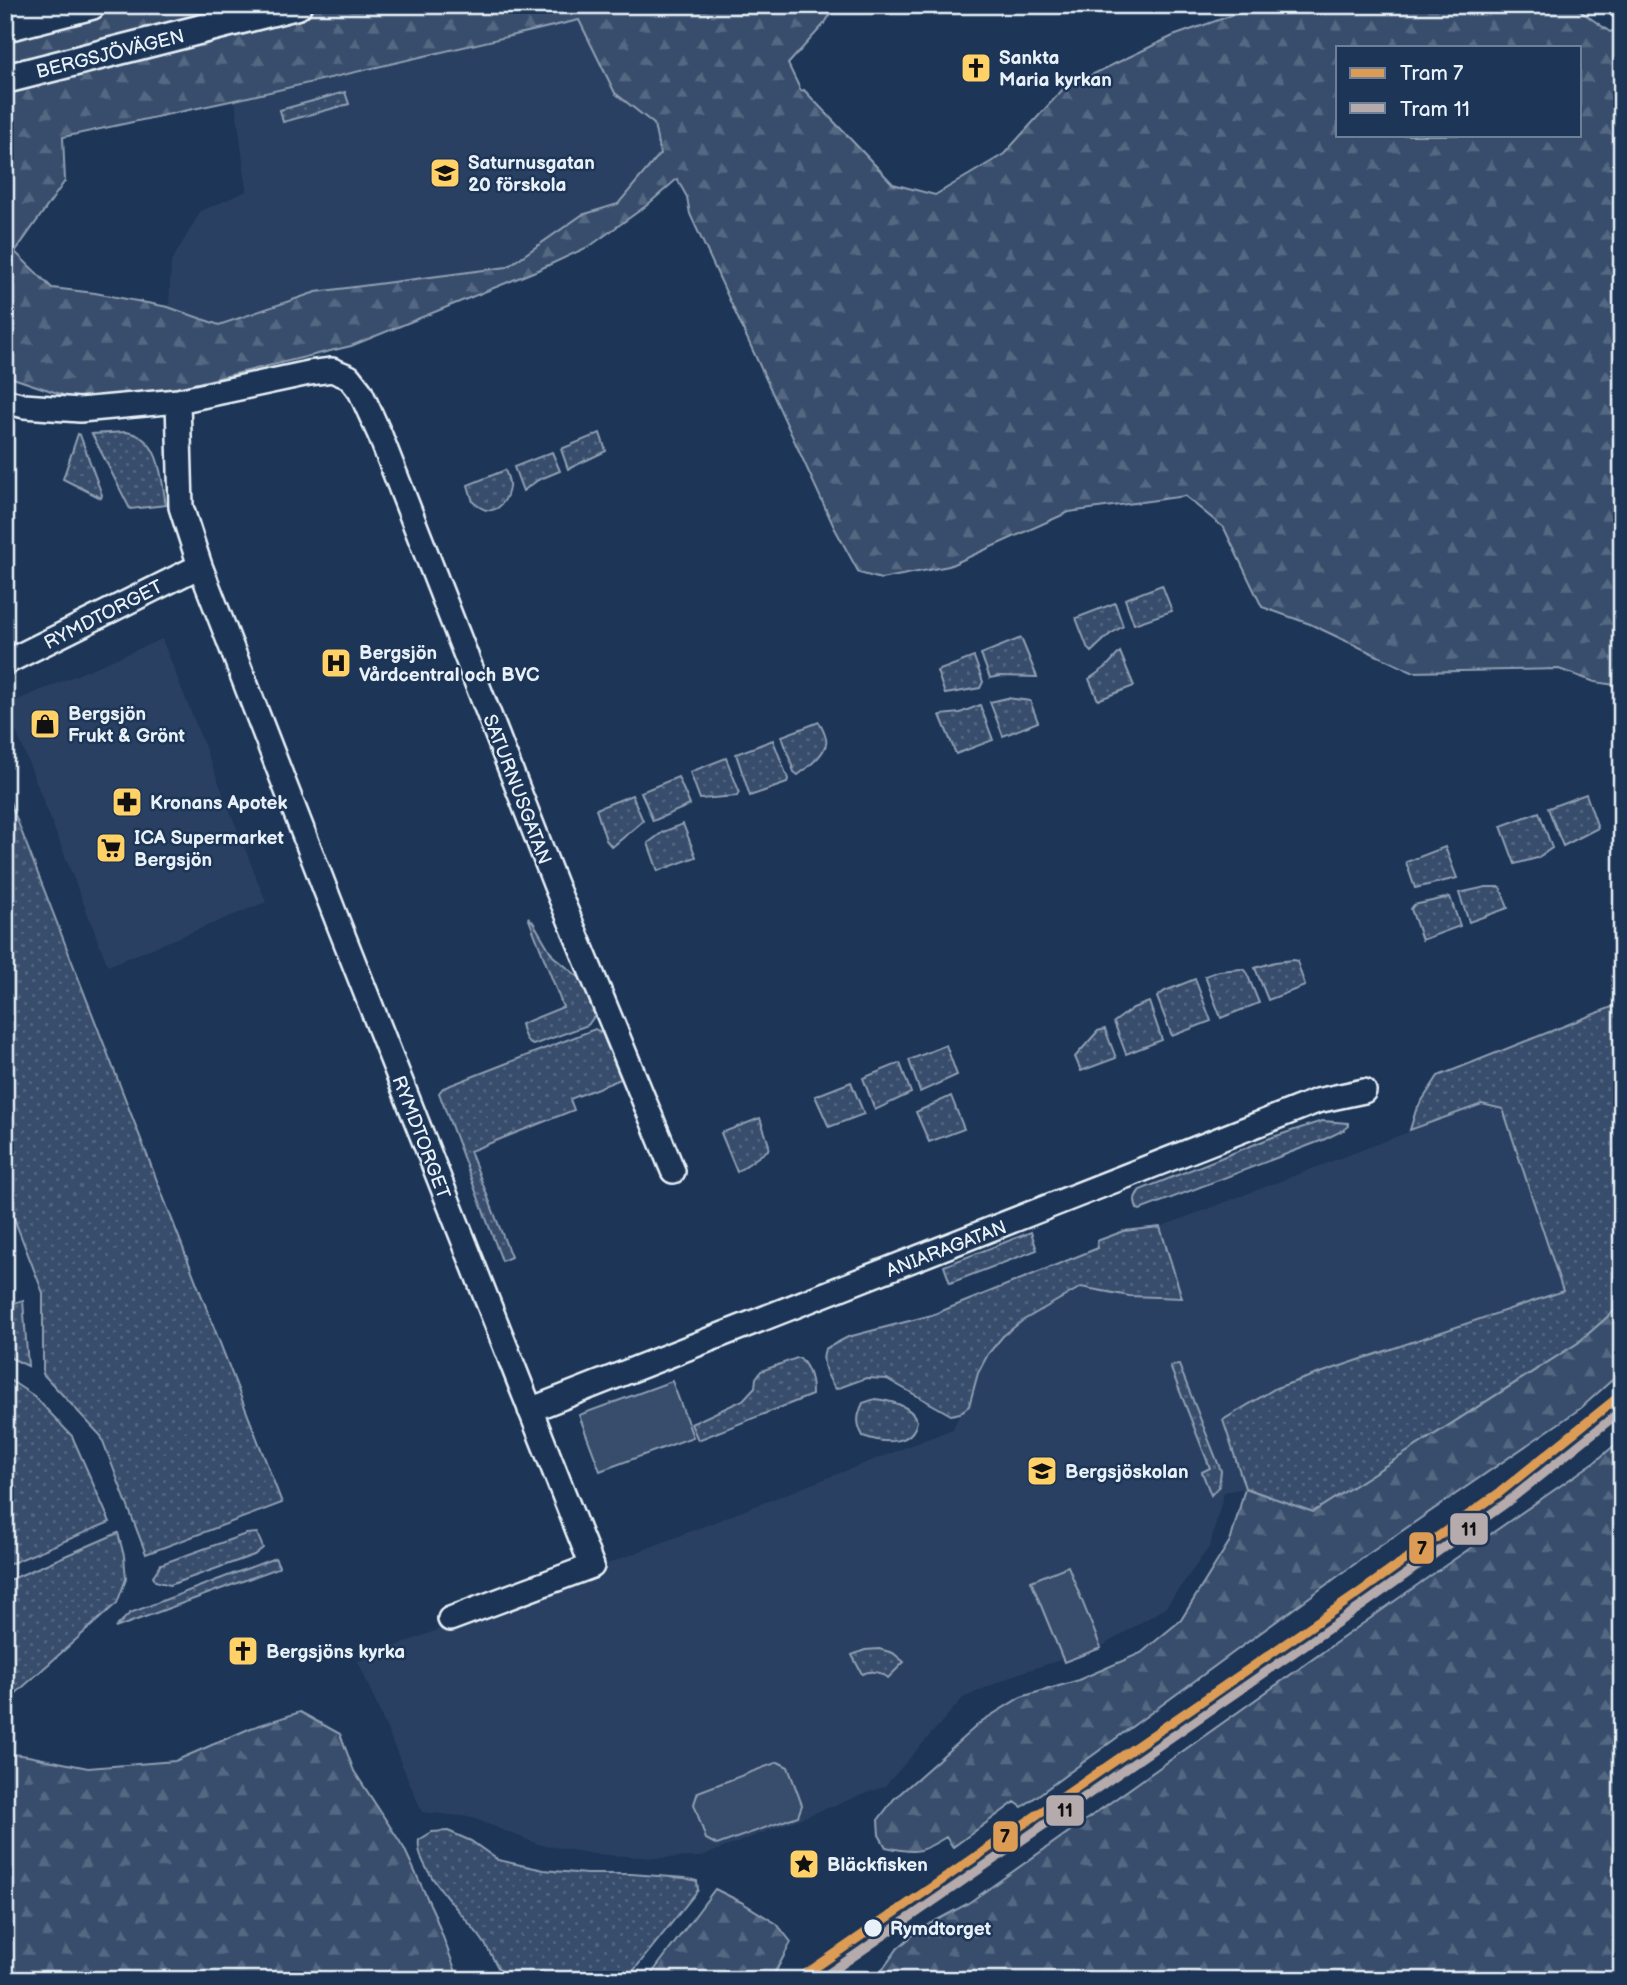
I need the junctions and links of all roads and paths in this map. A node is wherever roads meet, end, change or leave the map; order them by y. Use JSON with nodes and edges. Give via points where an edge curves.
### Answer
{"nodes":[{"id":1,"x":91,"y":5,"type":"edge"},
{"id":2,"x":297,"y":5,"type":"edge"},
{"id":3,"x":5,"y":27,"type":"edge"},
{"id":4,"x":5,"y":79,"type":"edge"},
{"id":5,"x":5,"y":401,"type":"edge"},
{"id":6,"x":178,"y":401,"type":"junction"},
{"id":7,"x":200,"y":566,"type":"junction"},
{"id":8,"x":5,"y":663,"type":"edge"},
{"id":9,"x":1364,"y":1091,"type":"dead end"},
{"id":10,"x":673,"y":1171,"type":"dead end"},
{"id":11,"x":530,"y":1410,"type":"junction"},
{"id":12,"x":450,"y":1619,"type":"dead end"}],
"edges":[{"from":1,"to":3,"type":"street"},
{"from":2,"to":4,"type":"street","name":"BERGSJÖVÄGEN"},
{"from":5,"to":6,"type":"street","name":"SATURNUSGATAN","via":[[79,410]]},
{"from":6,"to":7,"type":"street","name":"RYMDTORGET","via":[[181,507]]},
{"from":6,"to":10,"type":"street","name":"SATURNUSGATAN","via":[[331,370],[349,377],[360,391]]},
{"from":7,"to":8,"type":"street","name":"RYMDTORGET"},
{"from":7,"to":11,"type":"street","name":"RYMDTORGET"},
{"from":9,"to":11,"type":"street","name":"ANIARAGATAN","via":[[1317,1101]]},
{"from":11,"to":12,"type":"street","name":"RYMDTORGET","via":[[592,1566]]}]}
